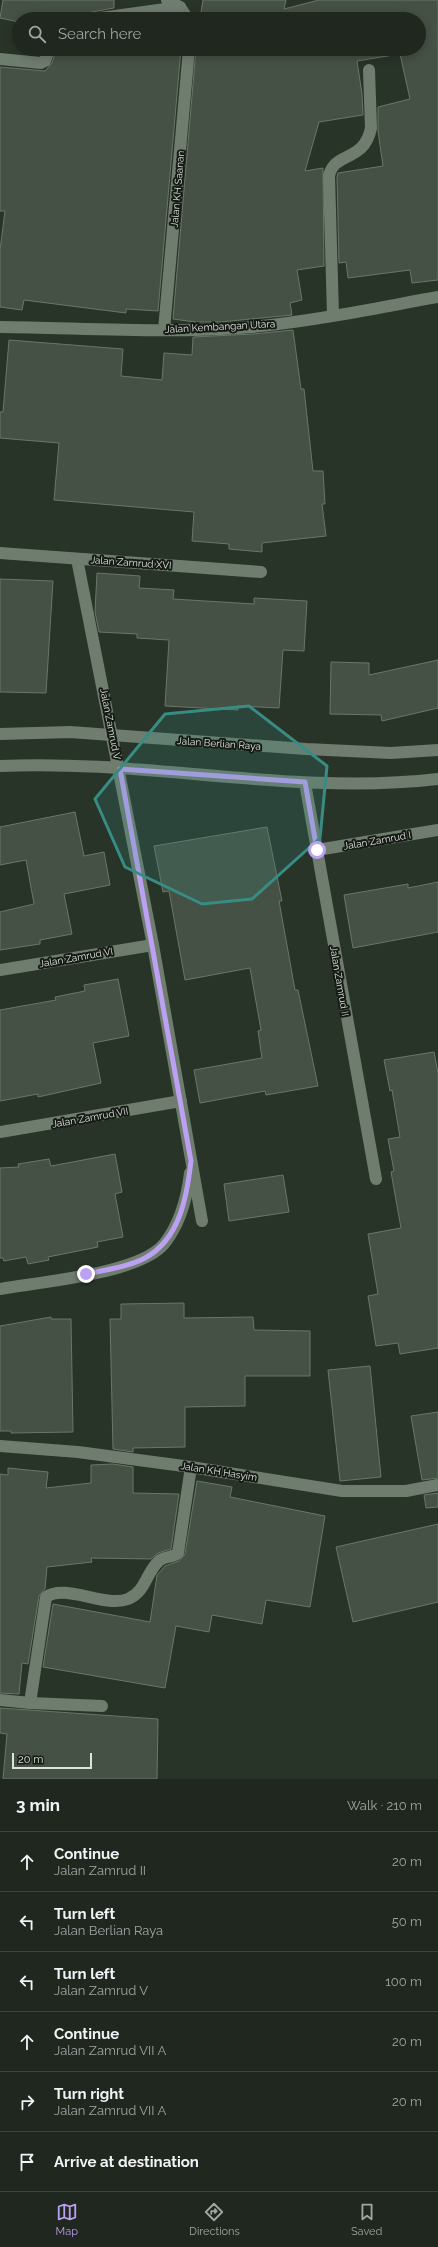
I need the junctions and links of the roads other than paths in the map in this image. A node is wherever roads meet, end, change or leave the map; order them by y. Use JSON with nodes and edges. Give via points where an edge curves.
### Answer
{"nodes":[{"id":1,"x":167,"y":0,"type":"edge"},
{"id":2,"x":180,"y":7,"type":"junction"},
{"id":3,"x":144,"y":12,"type":"edge"},
{"id":4,"x":183,"y":12,"type":"edge"},
{"id":5,"x":47,"y":56,"type":"edge"},
{"id":6,"x":188,"y":56,"type":"edge"},
{"id":7,"x":0,"y":59,"type":"edge"},
{"id":8,"x":369,"y":70,"type":"dead end"},
{"id":9,"x":438,"y":297,"type":"edge"},
{"id":10,"x":333,"y":315,"type":"junction"},
{"id":11,"x":0,"y":327,"type":"edge"},
{"id":12,"x":164,"y":330,"type":"junction"},
{"id":13,"x":0,"y":553,"type":"edge"},
{"id":14,"x":77,"y":559,"type":"junction"},
{"id":15,"x":261,"y":572,"type":"dead end"},
{"id":16,"x":0,"y":734,"type":"edge"},
{"id":17,"x":113,"y":735,"type":"junction"},
{"id":18,"x":438,"y":750,"type":"edge"},
{"id":19,"x":0,"y":766,"type":"edge"},
{"id":20,"x":120,"y":769,"type":"junction"},
{"id":21,"x":438,"y":779,"type":"edge"},
{"id":22,"x":305,"y":782,"type":"junction"},
{"id":23,"x":438,"y":830,"type":"edge"},
{"id":24,"x":317,"y":850,"type":"junction"},
{"id":25,"x":153,"y":944,"type":"junction"},
{"id":26,"x":0,"y":970,"type":"edge"},
{"id":27,"x":180,"y":1101,"type":"junction"},
{"id":28,"x":0,"y":1132,"type":"edge"},
{"id":29,"x":191,"y":1161,"type":"junction"},
{"id":30,"x":376,"y":1179,"type":"dead end"},
{"id":31,"x":202,"y":1221,"type":"dead end"},
{"id":32,"x":0,"y":1289,"type":"edge"},
{"id":33,"x":0,"y":1446,"type":"edge"},
{"id":34,"x":191,"y":1467,"type":"junction"},
{"id":35,"x":438,"y":1485,"type":"edge"},
{"id":36,"x":0,"y":1700,"type":"edge"},
{"id":37,"x":30,"y":1703,"type":"junction"},
{"id":38,"x":102,"y":1706,"type":"dead end"}],
"edges":[{"from":1,"to":2,"type":"street"},
{"from":2,"to":3,"type":"street"},
{"from":2,"to":4,"type":"street"},
{"from":5,"to":7,"type":"street","via":[[41,63]]},
{"from":6,"to":12,"type":"street","name":"Jalan KH Saanan"},
{"from":8,"to":10,"type":"street","via":[[371,128],[366,145],[334,164],[329,176]]},
{"from":9,"to":10,"type":"street","name":"Jalan Kembangan Utara"},
{"from":10,"to":12,"type":"street","name":"Jalan Kembangan Utara","via":[[251,327]]},
{"from":11,"to":12,"type":"street","name":"Jalan Kembangan Utara"},
{"from":13,"to":14,"type":"street","name":"Jalan Zamrud XVI"},
{"from":14,"to":15,"type":"street","name":"Jalan Zamrud XVI"},
{"from":14,"to":17,"type":"street","name":"Jalan Zamrud V"},
{"from":16,"to":17,"type":"street","name":"Jalan Berlian Raya","via":[[70,732]]},
{"from":17,"to":18,"type":"street","name":"Jalan Berlian Raya","via":[[383,753]]},
{"from":17,"to":20,"type":"street","name":"Jalan Zamrud V"},
{"from":19,"to":20,"type":"street","via":[[31,764]]},
{"from":20,"to":22,"type":"street"},
{"from":20,"to":25,"type":"street","name":"Jalan Zamrud V"},
{"from":21,"to":22,"type":"street","via":[[359,784]]},
{"from":22,"to":24,"type":"street","name":"Jalan Zamrud II"},
{"from":23,"to":24,"type":"street","name":"Jalan Zamrud I"},
{"from":24,"to":30,"type":"street","name":"Jalan Zamrud II"},
{"from":25,"to":26,"type":"street","name":"Jalan Zamrud VI"},
{"from":25,"to":27,"type":"street","name":"Jalan Zamrud V"},
{"from":27,"to":28,"type":"street","name":"Jalan Zamrud VII"},
{"from":27,"to":29,"type":"street","name":"Jalan Zamrud V"},
{"from":29,"to":31,"type":"street","name":"Jalan Zamrud V"},
{"from":29,"to":32,"type":"street","via":[[182,1211],[163,1245],[146,1258],[105,1270]]},
{"from":33,"to":34,"type":"street","name":"Jalan KH Hasyim","via":[[78,1452]]},
{"from":34,"to":35,"type":"street","name":"Jalan KH Hasyim","via":[[342,1491],[406,1491]]},
{"from":34,"to":37,"type":"street","via":[[179,1551],[175,1556],[158,1562],[140,1591],[128,1599],[111,1601],[60,1593],[46,1597]]},
{"from":36,"to":37,"type":"street"},
{"from":37,"to":38,"type":"street"}]}
